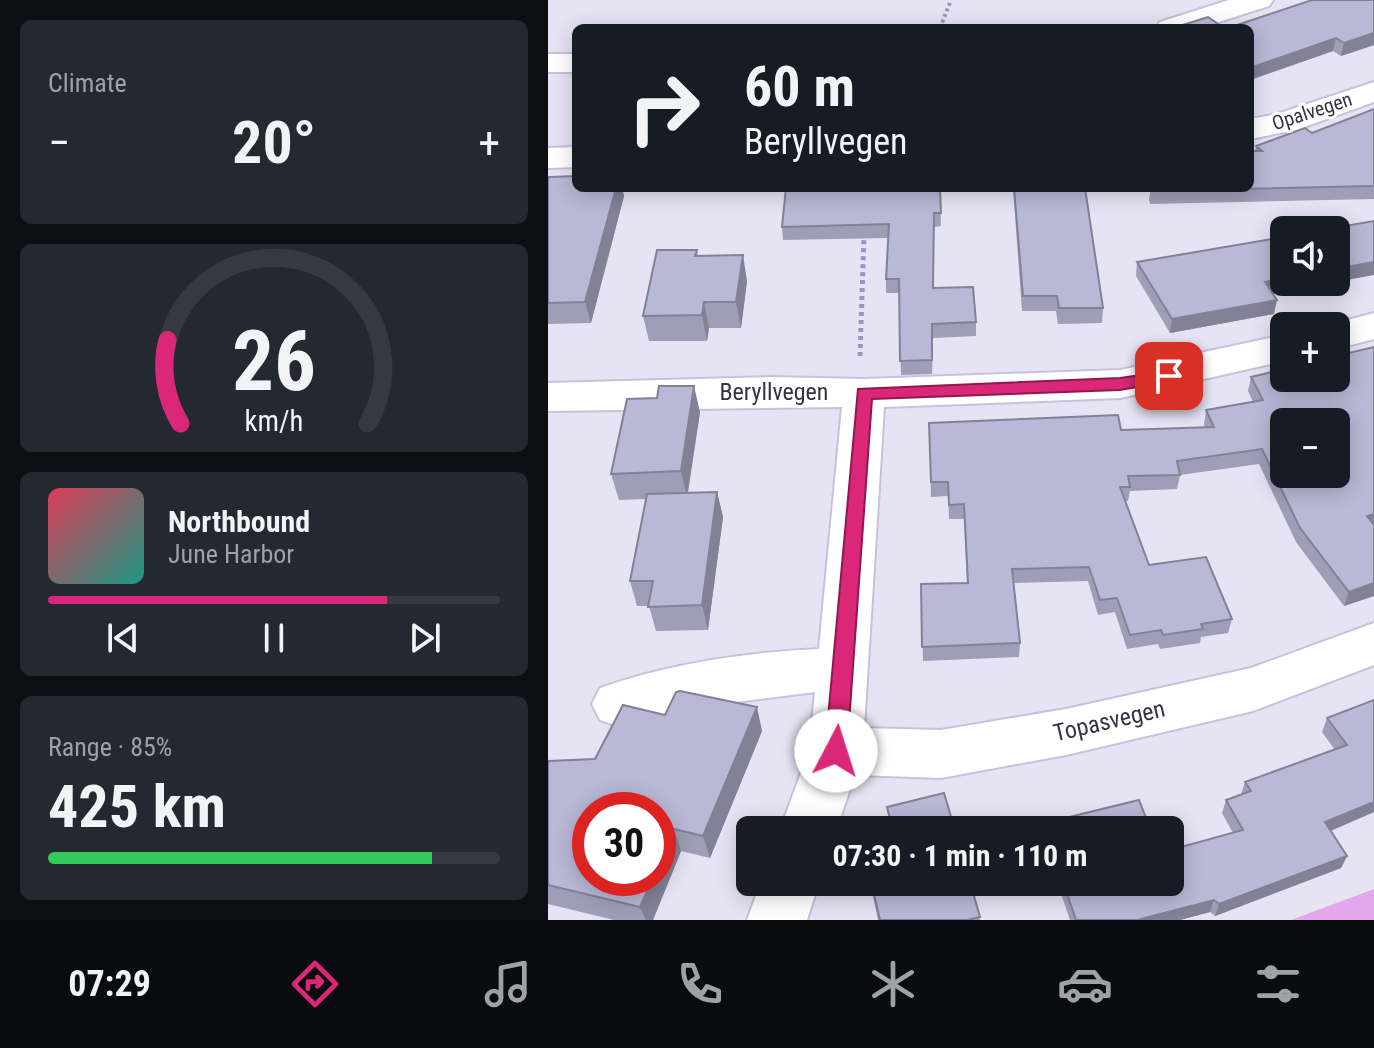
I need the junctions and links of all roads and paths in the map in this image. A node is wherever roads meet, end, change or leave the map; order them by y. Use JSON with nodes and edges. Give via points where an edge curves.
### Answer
{"nodes":[{"id":1,"x":951,"y":0,"type":"edge"},
{"id":2,"x":1259,"y":0,"type":"edge"},
{"id":3,"x":942,"y":24,"type":"edge"},
{"id":4,"x":1183,"y":24,"type":"edge"},
{"id":5,"x":548,"y":63,"type":"edge"},
{"id":6,"x":572,"y":63,"type":"edge"},
{"id":7,"x":1374,"y":91,"type":"edge"},
{"id":8,"x":1254,"y":128,"type":"edge"},
{"id":9,"x":572,"y":157,"type":"edge"},
{"id":10,"x":548,"y":158,"type":"edge"},
{"id":11,"x":864,"y":219,"type":"edge"},
{"id":12,"x":1374,"y":326,"type":"edge"},
{"id":13,"x":1350,"y":332,"type":"edge"},
{"id":14,"x":1270,"y":351,"type":"edge"},
{"id":15,"x":864,"y":393,"type":"junction"},
{"id":16,"x":548,"y":397,"type":"edge"},
{"id":17,"x":1374,"y":644,"type":"edge"},
{"id":18,"x":842,"y":670,"type":"junction"},
{"id":19,"x":618,"y":704,"type":"dead end"},
{"id":20,"x":836,"y":751,"type":"junction"},
{"id":21,"x":813,"y":816,"type":"edge"},
{"id":22,"x":785,"y":896,"type":"edge"},
{"id":23,"x":777,"y":920,"type":"edge"}],
"edges":[{"from":1,"to":3,"type":"path"},
{"from":2,"to":4,"type":"street"},
{"from":5,"to":6,"type":"street"},
{"from":7,"to":8,"type":"street","name":"Opalvegen"},
{"from":9,"to":10,"type":"street"},
{"from":11,"to":15,"type":"path"},
{"from":12,"to":13,"type":"street"},
{"from":14,"to":15,"type":"street","name":"Beryllvegen","via":[[1120,384]]},
{"from":15,"to":16,"type":"street","name":"Beryllvegen"},
{"from":15,"to":18,"type":"street"},
{"from":17,"to":20,"type":"street","name":"Topasvegen","via":[[1253,689],[1066,732],[941,754]]},
{"from":18,"to":19,"type":"street","via":[[741,678]]},
{"from":18,"to":20,"type":"street"},
{"from":20,"to":21,"type":"street"},
{"from":22,"to":23,"type":"street"}]}
